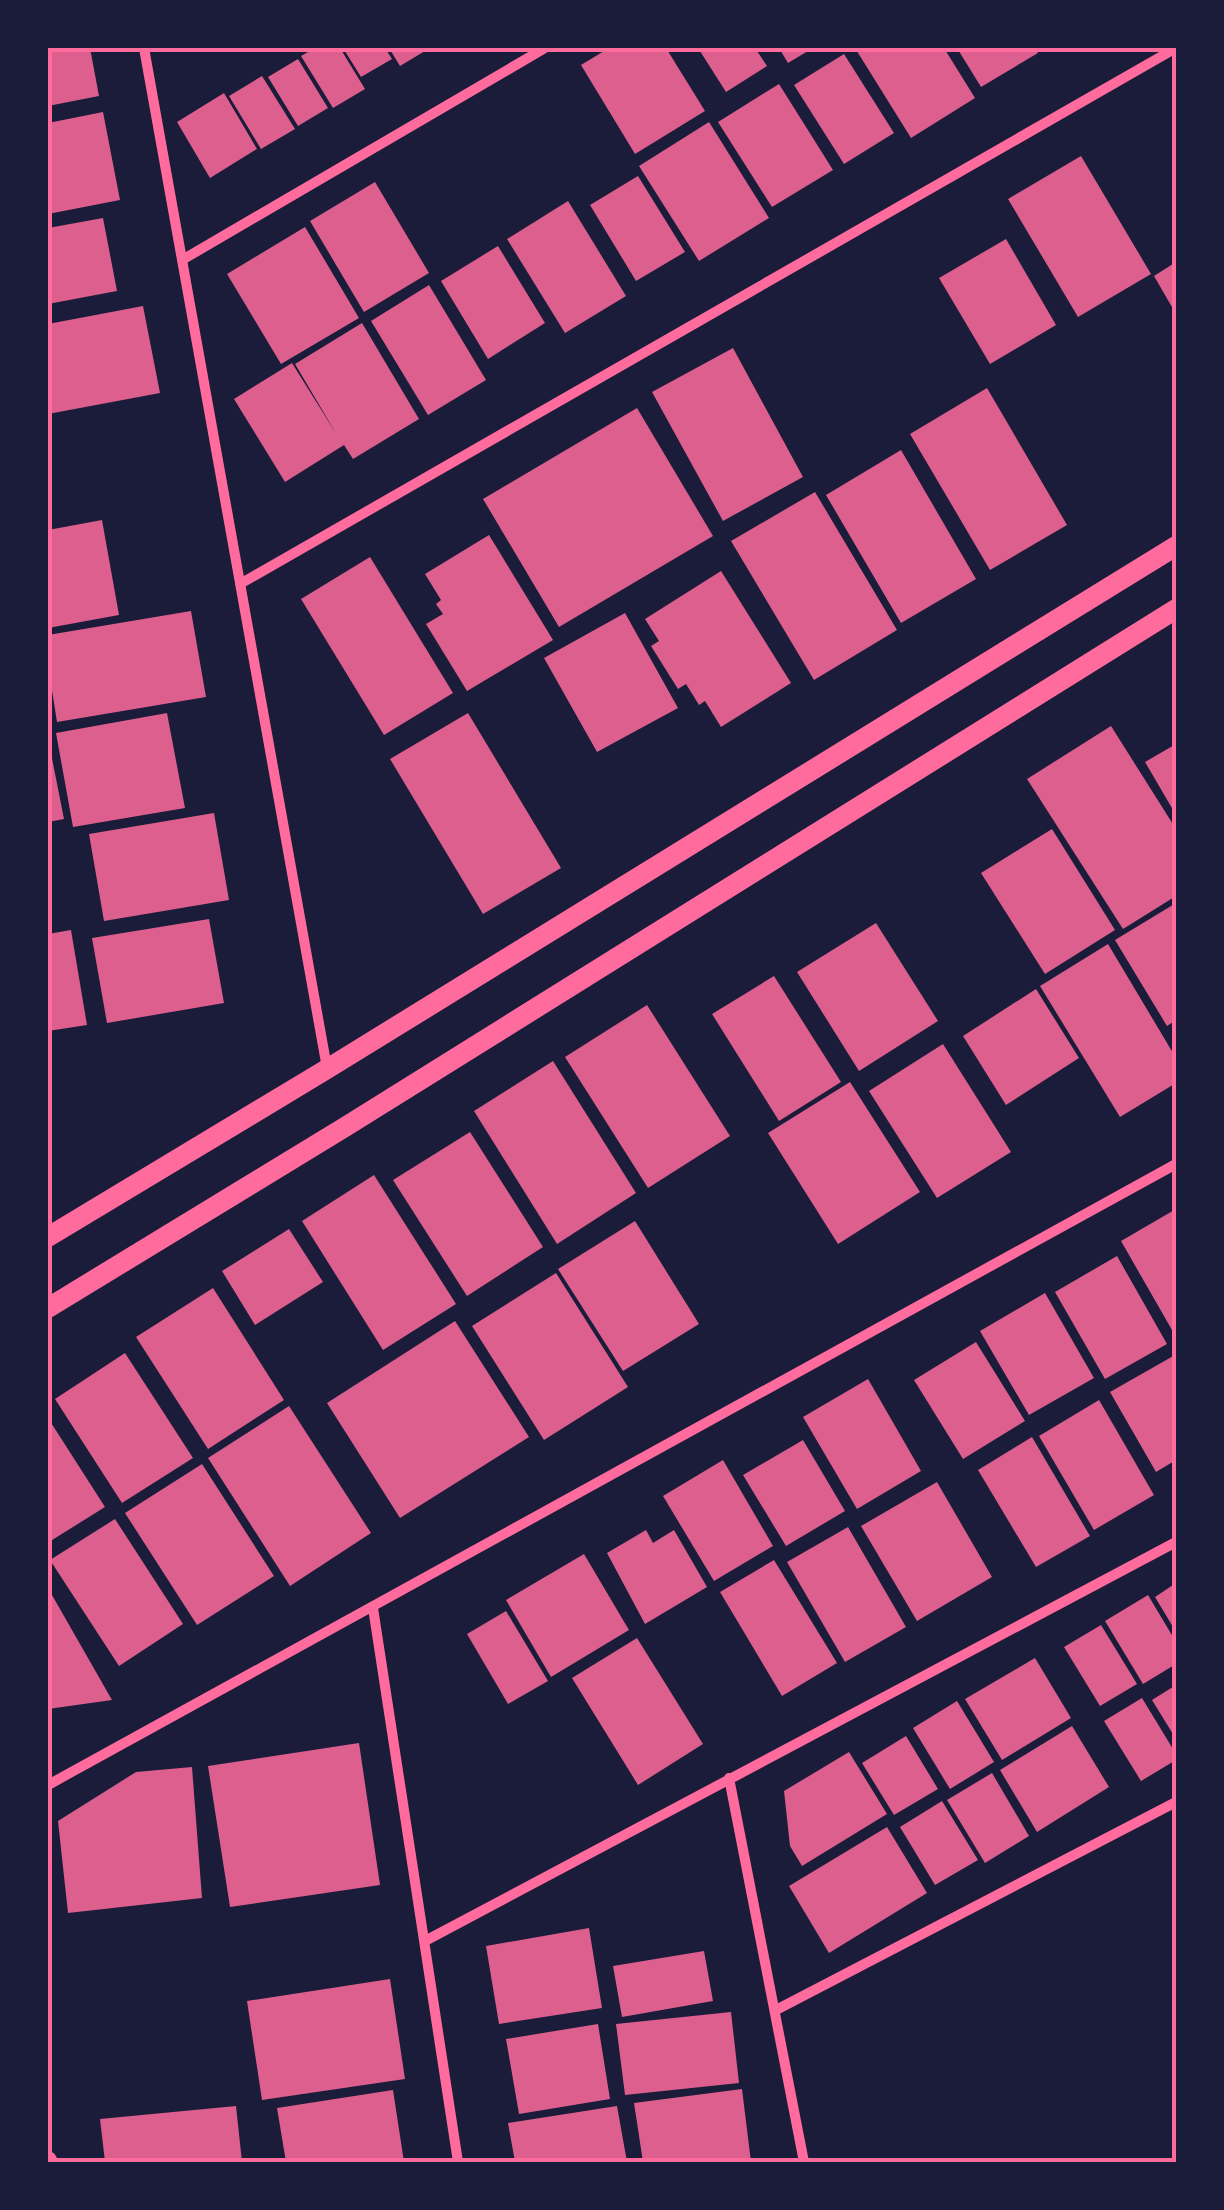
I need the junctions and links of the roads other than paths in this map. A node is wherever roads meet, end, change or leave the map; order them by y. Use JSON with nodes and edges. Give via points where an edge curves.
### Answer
{"nodes":[{"id":1,"x":144,"y":48,"type":"edge"},
{"id":2,"x":545,"y":48,"type":"edge"},
{"id":3,"x":1176,"y":48,"type":"edge"},
{"id":4,"x":182,"y":260,"type":"junction"},
{"id":5,"x":1176,"y":546,"type":"edge"},
{"id":6,"x":240,"y":584,"type":"junction"},
{"id":7,"x":1176,"y":609,"type":"edge"},
{"id":8,"x":327,"y":1069,"type":"junction"},
{"id":9,"x":1176,"y":1164,"type":"edge"},
{"id":10,"x":48,"y":1237,"type":"edge"},
{"id":11,"x":48,"y":1308,"type":"edge"},
{"id":12,"x":1176,"y":1542,"type":"edge"},
{"id":13,"x":373,"y":1608,"type":"junction"},
{"id":14,"x":730,"y":1778,"type":"junction"},
{"id":15,"x":48,"y":1785,"type":"edge"},
{"id":16,"x":1176,"y":1802,"type":"edge"},
{"id":17,"x":425,"y":1941,"type":"junction"},
{"id":18,"x":776,"y":2010,"type":"junction"},
{"id":19,"x":458,"y":2162,"type":"edge"},
{"id":20,"x":804,"y":2162,"type":"edge"}],
"edges":[{"from":1,"to":4,"type":"street"},
{"from":2,"to":4,"type":"street"},
{"from":3,"to":6,"type":"street"},
{"from":4,"to":6,"type":"street"},
{"from":5,"to":8,"type":"main road"},
{"from":6,"to":8,"type":"street"},
{"from":7,"to":11,"type":"main road"},
{"from":8,"to":10,"type":"main road"},
{"from":9,"to":13,"type":"street"},
{"from":12,"to":14,"type":"street"},
{"from":13,"to":15,"type":"street"},
{"from":13,"to":17,"type":"street"},
{"from":14,"to":17,"type":"street"},
{"from":14,"to":18,"type":"street"},
{"from":16,"to":18,"type":"street"},
{"from":17,"to":19,"type":"street"},
{"from":18,"to":20,"type":"street"}]}
